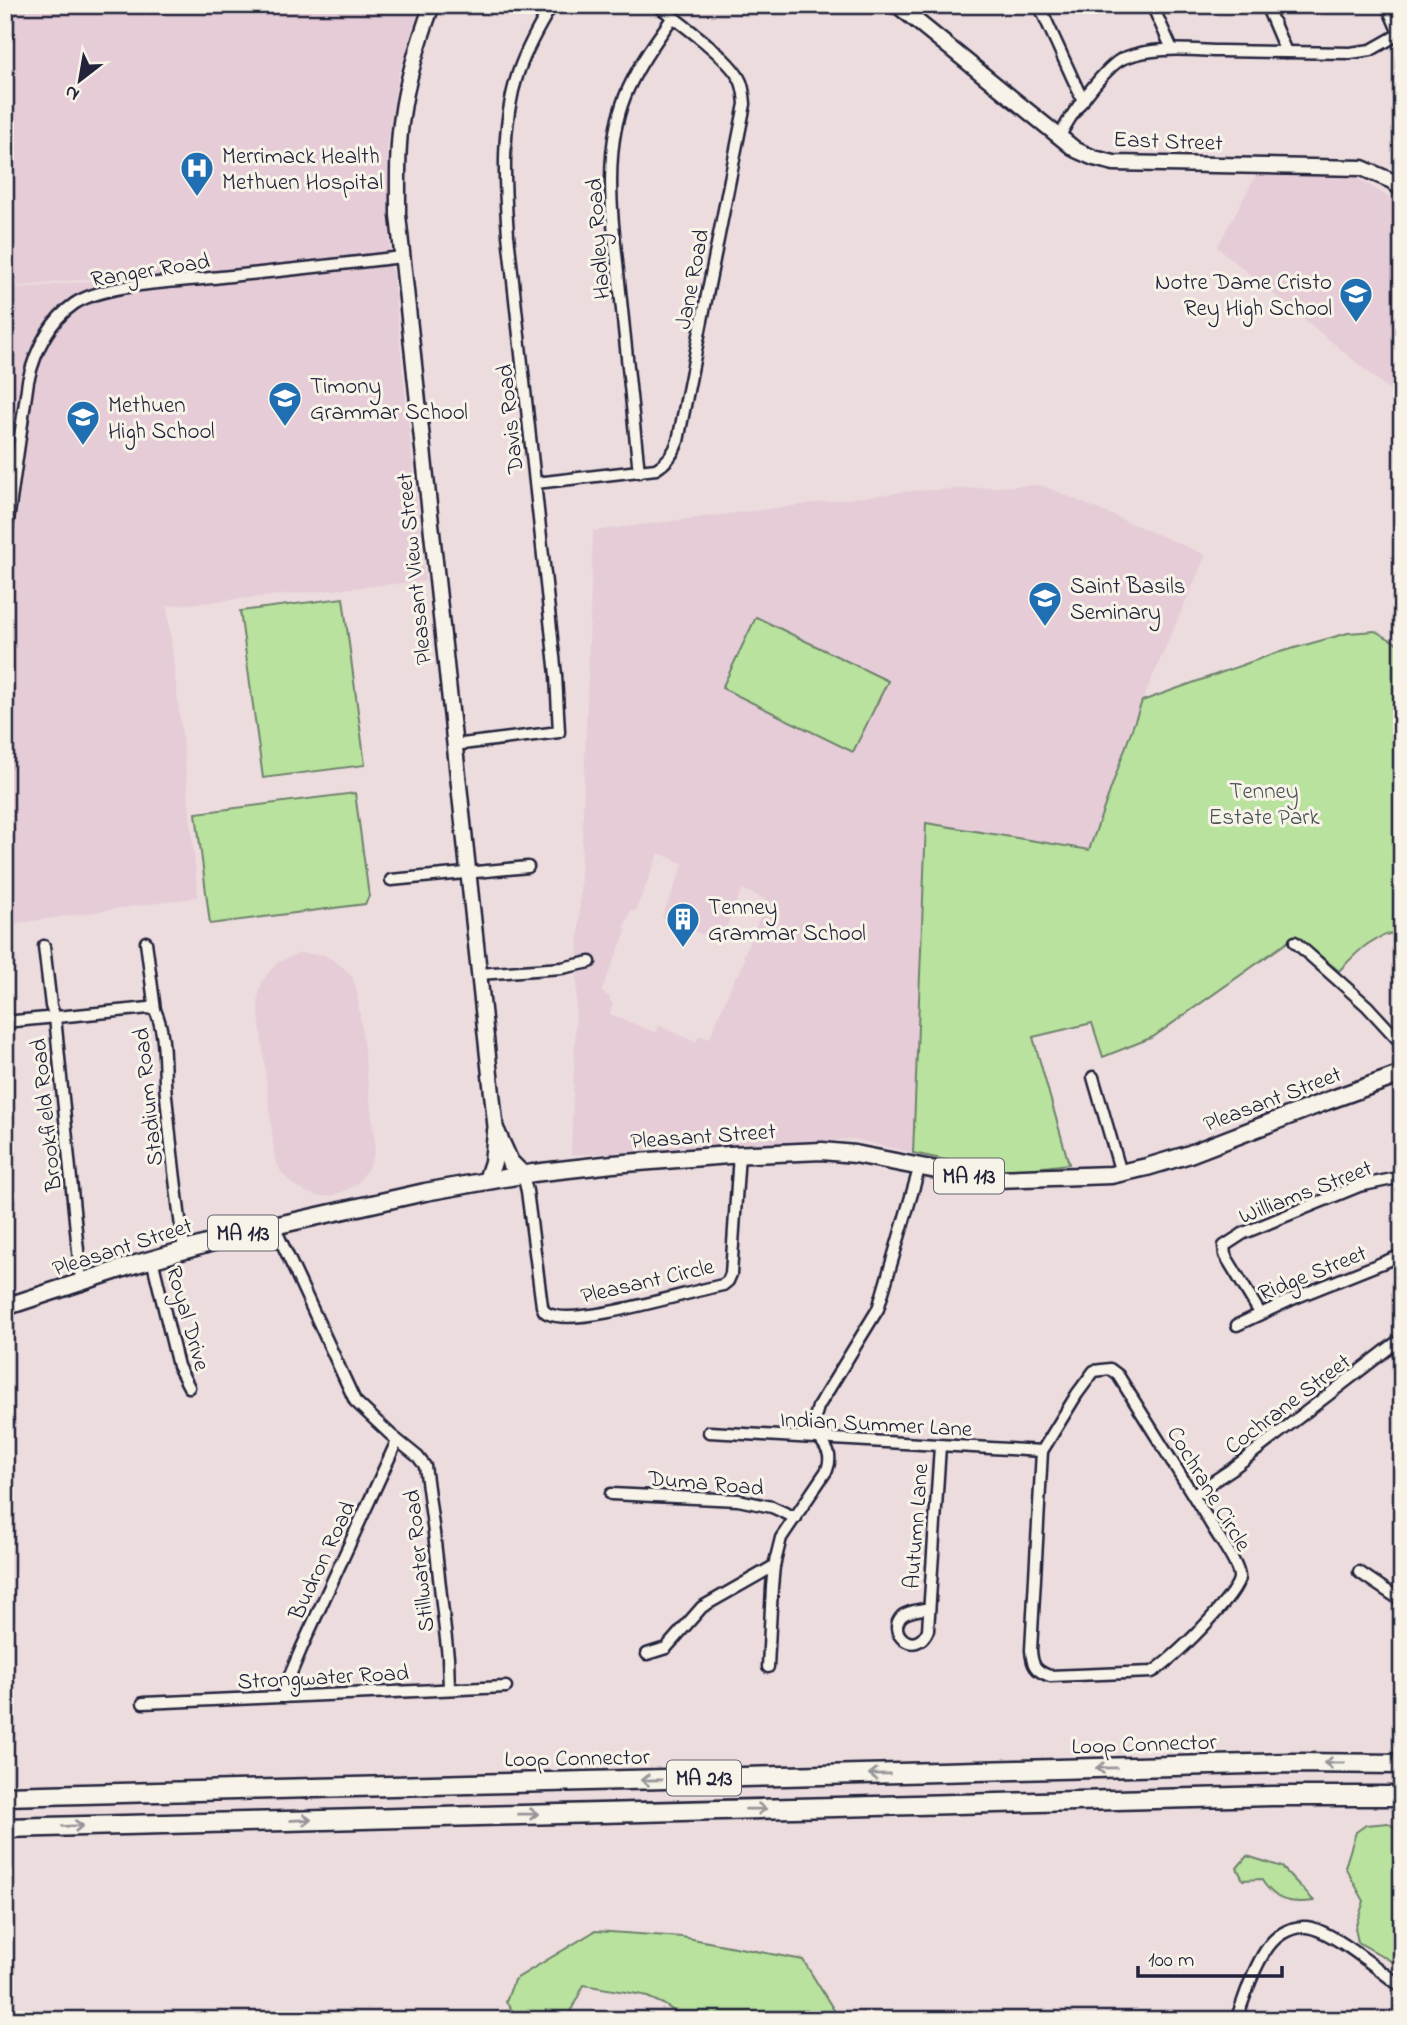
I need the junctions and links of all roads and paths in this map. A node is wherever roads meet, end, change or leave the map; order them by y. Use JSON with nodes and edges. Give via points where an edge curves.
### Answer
{"nodes":[{"id":1,"x":432,"y":5,"type":"edge"},
{"id":2,"x":552,"y":5,"type":"edge"},
{"id":3,"x":657,"y":5,"type":"edge"},
{"id":4,"x":897,"y":5,"type":"edge"},
{"id":5,"x":1039,"y":5,"type":"edge"},
{"id":6,"x":1152,"y":5,"type":"edge"},
{"id":7,"x":1266,"y":5,"type":"edge"},
{"id":8,"x":1389,"y":5,"type":"edge"},
{"id":9,"x":673,"y":17,"type":"junction"},
{"id":10,"x":1401,"y":34,"type":"edge"},
{"id":11,"x":1172,"y":49,"type":"junction"},
{"id":12,"x":1286,"y":52,"type":"junction"},
{"id":13,"x":1083,"y":101,"type":"junction"},
{"id":14,"x":1060,"y":137,"type":"junction"},
{"id":15,"x":1402,"y":190,"type":"edge"},
{"id":16,"x":402,"y":257,"type":"junction"},
{"id":17,"x":639,"y":472,"type":"junction"},
{"id":18,"x":536,"y":483,"type":"junction"},
{"id":19,"x":5,"y":542,"type":"edge"},
{"id":20,"x":454,"y":745,"type":"junction"},
{"id":21,"x":528,"y":867,"type":"dead end"},
{"id":22,"x":468,"y":873,"type":"junction"},
{"id":23,"x":391,"y":880,"type":"dead end"},
{"id":24,"x":146,"y":942,"type":"dead end"},
{"id":25,"x":1295,"y":942,"type":"dead end"},
{"id":26,"x":44,"y":946,"type":"dead end"},
{"id":27,"x":590,"y":962,"type":"dead end"},
{"id":28,"x":479,"y":974,"type":"junction"},
{"id":29,"x":155,"y":1010,"type":"junction"},
{"id":30,"x":55,"y":1017,"type":"junction"},
{"id":31,"x":5,"y":1022,"type":"edge"},
{"id":32,"x":1402,"y":1044,"type":"edge"},
{"id":33,"x":1402,"y":1074,"type":"edge"},
{"id":34,"x":1093,"y":1077,"type":"dead end"},
{"id":35,"x":496,"y":1131,"type":"junction"},
{"id":36,"x":739,"y":1154,"type":"junction"},
{"id":37,"x":920,"y":1166,"type":"junction"},
{"id":38,"x":1121,"y":1173,"type":"junction"},
{"id":39,"x":523,"y":1175,"type":"junction"},
{"id":40,"x":1402,"y":1177,"type":"edge"},
{"id":41,"x":487,"y":1180,"type":"junction"},
{"id":42,"x":274,"y":1226,"type":"junction"},
{"id":43,"x":184,"y":1249,"type":"junction"},
{"id":44,"x":1402,"y":1255,"type":"edge"},
{"id":45,"x":152,"y":1259,"type":"junction"},
{"id":46,"x":81,"y":1281,"type":"junction"},
{"id":47,"x":5,"y":1307,"type":"edge"},
{"id":48,"x":1260,"y":1313,"type":"junction"},
{"id":49,"x":1237,"y":1325,"type":"dead end"},
{"id":50,"x":1402,"y":1338,"type":"edge"},
{"id":51,"x":188,"y":1387,"type":"dead end"},
{"id":52,"x":709,"y":1432,"type":"dead end"},
{"id":53,"x":821,"y":1440,"type":"junction"},
{"id":54,"x":397,"y":1441,"type":"junction"},
{"id":55,"x":940,"y":1446,"type":"junction"},
{"id":56,"x":1042,"y":1451,"type":"junction"},
{"id":57,"x":611,"y":1494,"type":"dead end"},
{"id":58,"x":1193,"y":1495,"type":"junction"},
{"id":59,"x":796,"y":1518,"type":"junction"},
{"id":60,"x":774,"y":1566,"type":"junction"},
{"id":61,"x":1359,"y":1572,"type":"dead end"},
{"id":62,"x":1402,"y":1601,"type":"edge"},
{"id":63,"x":929,"y":1608,"type":"dead end"},
{"id":64,"x":647,"y":1654,"type":"dead end"},
{"id":65,"x":768,"y":1667,"type":"dead end"},
{"id":66,"x":506,"y":1687,"type":"dead end"},
{"id":67,"x":449,"y":1689,"type":"junction"},
{"id":68,"x":283,"y":1697,"type":"junction"},
{"id":69,"x":143,"y":1703,"type":"dead end"},
{"id":70,"x":1402,"y":1764,"type":"edge"},
{"id":71,"x":5,"y":1796,"type":"edge"},
{"id":72,"x":1402,"y":1796,"type":"edge"},
{"id":73,"x":5,"y":1828,"type":"edge"},
{"id":74,"x":1402,"y":1987,"type":"edge"},
{"id":75,"x":1236,"y":2020,"type":"edge"}],
"edges":[{"from":1,"to":16,"type":"street","name":"Pleasant View Street","via":[[401,118],[398,194]]},
{"from":2,"to":18,"type":"street","name":"Davis Road","via":[[518,73],[505,159],[508,235]]},
{"from":3,"to":9,"type":"street","name":"Jane Road"},
{"from":4,"to":14,"type":"street","name":"East Street"},
{"from":5,"to":13,"type":"street"},
{"from":6,"to":11,"type":"street"},
{"from":7,"to":12,"type":"street"},
{"from":8,"to":10,"type":"street"},
{"from":9,"to":17,"type":"street","name":"Hadley Road","via":[[630,83],[611,165]]},
{"from":9,"to":17,"type":"street","name":"Jane Road","via":[[738,75],[745,104],[678,441],[664,464]]},
{"from":10,"to":12,"type":"street","via":[[1371,50]]},
{"from":11,"to":12,"type":"street"},
{"from":11,"to":13,"type":"street","via":[[1122,59]]},
{"from":13,"to":14,"type":"street"},
{"from":14,"to":15,"type":"street","name":"East Street","via":[[1076,150],[1114,163],[1362,168]]},
{"from":16,"to":19,"type":"street","name":"Ranger Road","via":[[135,286],[90,295],[73,305],[48,331],[33,359]]},
{"from":16,"to":20,"type":"street","name":"Pleasant View Street"},
{"from":17,"to":18,"type":"street","name":"Jane Road"},
{"from":18,"to":20,"type":"street","name":"Davis Road","via":[[559,732]]},
{"from":20,"to":22,"type":"street","name":"Pleasant View Street"},
{"from":21,"to":22,"type":"street"},
{"from":22,"to":23,"type":"street"},
{"from":22,"to":28,"type":"street","name":"Pleasant View Street"},
{"from":24,"to":29,"type":"street","name":"Stadium Road"},
{"from":25,"to":32,"type":"street"},
{"from":26,"to":30,"type":"street","name":"Brookfield Road"},
{"from":27,"to":28,"type":"street"},
{"from":28,"to":35,"type":"street","name":"Pleasant View Street"},
{"from":29,"to":30,"type":"street"},
{"from":29,"to":43,"type":"street","name":"Stadium Road"},
{"from":30,"to":31,"type":"street"},
{"from":30,"to":46,"type":"street","name":"Brookfield Road"},
{"from":33,"to":38,"type":"main road","name":"Pleasant Street","number":"MA 113","via":[[1187,1154]]},
{"from":34,"to":38,"type":"street"},
{"from":35,"to":39,"type":"main road","via":[[510,1162]]},
{"from":35,"to":41,"type":"main road"},
{"from":36,"to":37,"type":"main road","name":"Pleasant Street","number":"MA 113","via":[[822,1151]]},
{"from":36,"to":39,"type":"main road","name":"Pleasant Street","number":"MA 113"},
{"from":36,"to":39,"type":"street","name":"Pleasant Circle","via":[[728,1281],[591,1316],[550,1315],[542,1306]]},
{"from":37,"to":38,"type":"main road","name":"Pleasant Street","number":"MA 113","via":[[996,1179]]},
{"from":37,"to":53,"type":"street","via":[[878,1309],[818,1407],[814,1422]]},
{"from":39,"to":41,"type":"main road","name":"Pleasant Street","number":"MA 113"},
{"from":40,"to":48,"type":"street","name":"Williams Street","via":[[1359,1186],[1244,1233],[1224,1246]]},
{"from":41,"to":42,"type":"main road","name":"Pleasant Street","number":"MA 113"},
{"from":42,"to":43,"type":"main road","name":"Pleasant Street","number":"MA 113"},
{"from":42,"to":54,"type":"street","name":"Stillwater Road","via":[[355,1401]]},
{"from":43,"to":45,"type":"main road","name":"Pleasant Street","number":"MA 113"},
{"from":44,"to":48,"type":"street","name":"Ridge Street"},
{"from":45,"to":46,"type":"main road","name":"Pleasant Street","number":"MA 113"},
{"from":45,"to":51,"type":"street","name":"Royal Drive","via":[[178,1367]]},
{"from":46,"to":47,"type":"main road","name":"Pleasant Street","number":"MA 113"},
{"from":48,"to":49,"type":"street","name":"Ridge Street"},
{"from":50,"to":58,"type":"street","name":"Cochrane Street"},
{"from":52,"to":53,"type":"street","name":"Indian Summer Lane"},
{"from":53,"to":55,"type":"street","name":"Indian Summer Lane"},
{"from":53,"to":59,"type":"street","via":[[831,1461]]},
{"from":54,"to":67,"type":"street","name":"Stillwater Road","via":[[418,1457],[428,1478]]},
{"from":54,"to":68,"type":"street","name":"Budron Road"},
{"from":55,"to":56,"type":"street","name":"Indian Summer Lane"},
{"from":55,"to":63,"type":"street","name":"Autumn Lane"},
{"from":56,"to":58,"type":"street","name":"Cochrane Circle","via":[[1094,1371],[1110,1369]]},
{"from":56,"to":58,"type":"street","name":"Cochrane Circle","via":[[1031,1650],[1035,1668],[1050,1676],[1152,1672],[1194,1636],[1232,1592],[1239,1575]]},
{"from":57,"to":59,"type":"street","name":"Duma Road","via":[[738,1500]]},
{"from":59,"to":60,"type":"street","via":[[781,1538]]},
{"from":60,"to":64,"type":"street","via":[[702,1607],[666,1648]]},
{"from":60,"to":65,"type":"street"},
{"from":61,"to":62,"type":"street"},
{"from":66,"to":67,"type":"street","name":"Strongwater Road"},
{"from":67,"to":68,"type":"street","name":"Strongwater Road"},
{"from":68,"to":69,"type":"street","name":"Strongwater Road"},
{"from":70,"to":71,"type":"highway","name":"Loop Connector","number":"MA 213","one_way":true},
{"from":73,"to":72,"type":"highway","number":"MA 213","one_way":true},
{"from":74,"to":75,"type":"street","via":[[1330,1936],[1306,1927],[1294,1928],[1274,1939],[1265,1951]]}]}
